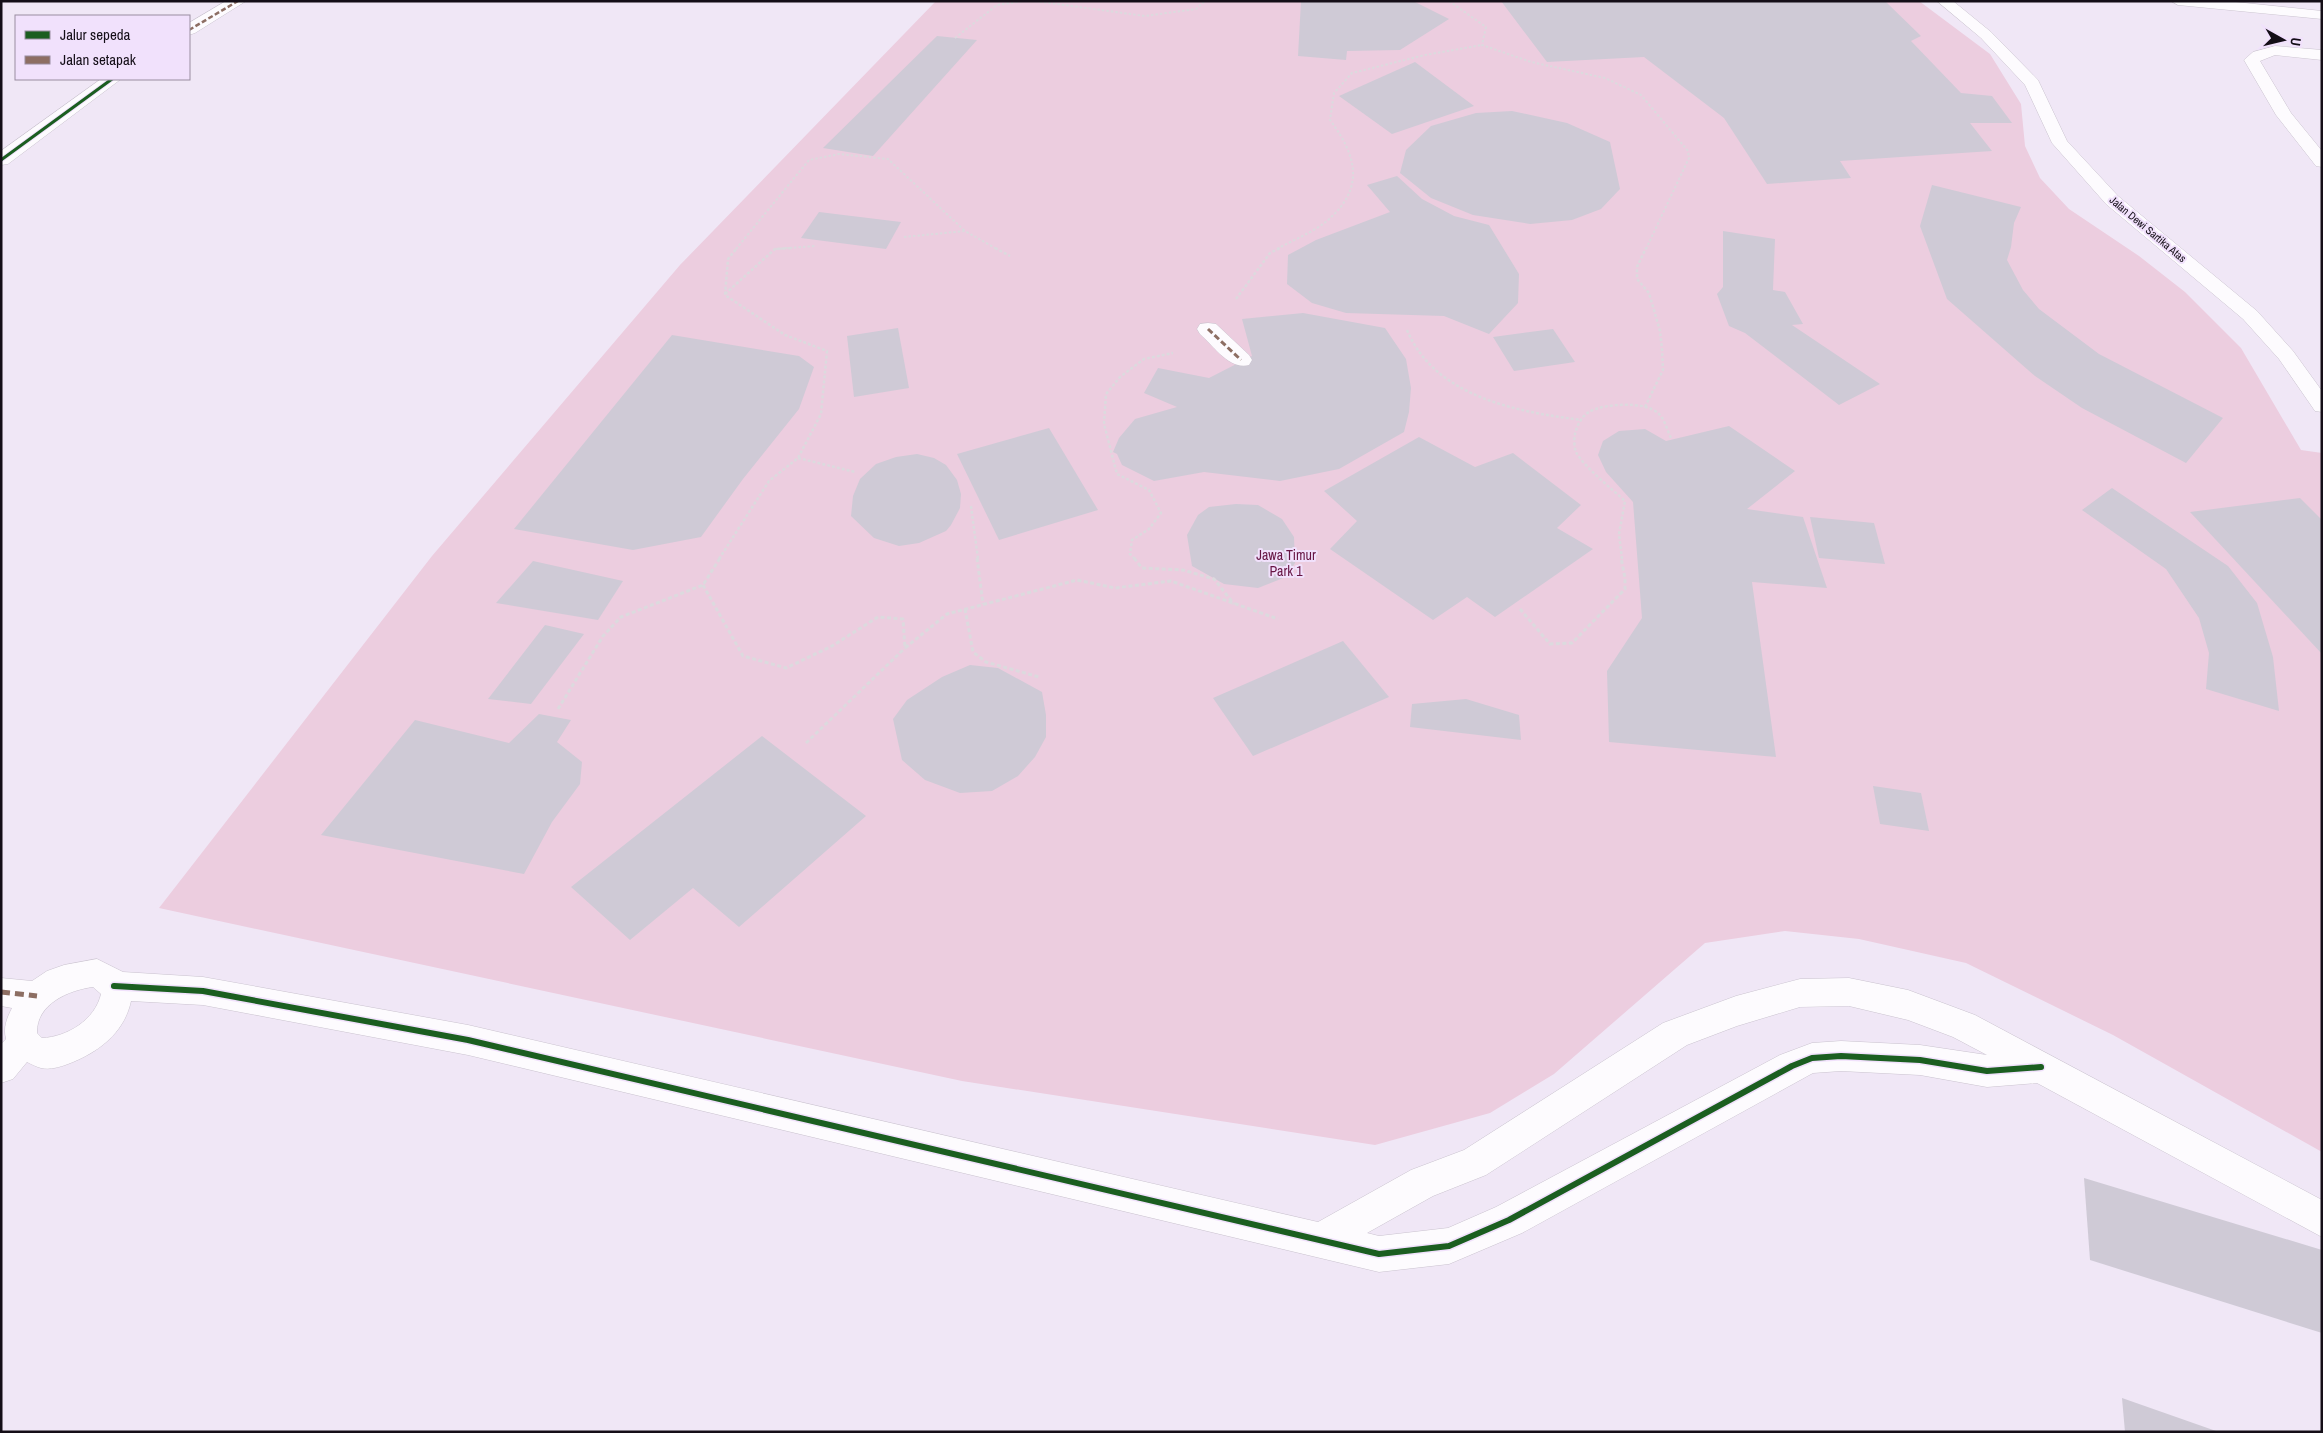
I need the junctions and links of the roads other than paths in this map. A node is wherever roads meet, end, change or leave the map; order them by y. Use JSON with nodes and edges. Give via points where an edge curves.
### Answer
{"nodes":[{"id":1,"x":238,"y":1,"type":"edge"},
{"id":2,"x":1944,"y":1,"type":"edge"},
{"id":3,"x":2178,"y":1,"type":"edge"},
{"id":4,"x":2322,"y":15,"type":"edge"},
{"id":5,"x":190,"y":29,"type":"edge"},
{"id":6,"x":2322,"y":55,"type":"edge"},
{"id":7,"x":111,"y":80,"type":"edge"},
{"id":8,"x":1,"y":160,"type":"edge"},
{"id":9,"x":2322,"y":162,"type":"edge"},
{"id":10,"x":1208,"y":330,"type":"road end"},
{"id":11,"x":1241,"y":360,"type":"dead end"},
{"id":12,"x":2322,"y":406,"type":"edge"},
{"id":13,"x":114,"y":986,"type":"junction"},
{"id":14,"x":1,"y":992,"type":"edge"},
{"id":15,"x":37,"y":996,"type":"junction"},
{"id":16,"x":22,"y":1044,"type":"junction"},
{"id":17,"x":2041,"y":1067,"type":"junction"},
{"id":18,"x":1,"y":1068,"type":"edge"},
{"id":19,"x":2322,"y":1219,"type":"edge"},
{"id":20,"x":1322,"y":1240,"type":"junction"}],
"edges":[{"from":1,"to":5,"type":"street"},
{"from":2,"to":12,"type":"lane","name":"Jalan Dewi Sartika Atas","via":[[1986,35],[2032,83],[2060,143],[2112,200],[2250,315],[2286,355]]},
{"from":3,"to":4,"type":"lane"},
{"from":6,"to":9,"type":"lane","via":[[2267,52],[2256,55],[2252,60],[2284,115]]},
{"from":7,"to":8,"type":"street"},
{"from":10,"to":11,"type":"street"},
{"from":13,"to":15,"type":"street","via":[[108,977],[82,974],[67,977]]},
{"from":13,"to":16,"type":"street","via":[[114,1009],[105,1022],[78,1044],[46,1053]]},
{"from":13,"to":20,"type":"street","via":[[203,991],[468,1040]]},
{"from":14,"to":15,"type":"street"},
{"from":15,"to":16,"type":"street","via":[[20,1022]]},
{"from":16,"to":18,"type":"street"},
{"from":17,"to":19,"type":"street"},
{"from":17,"to":20,"type":"street","via":[[1987,1071],[1920,1060],[1841,1056],[1812,1058],[1509,1220],[1449,1246],[1379,1254]]},
{"from":17,"to":20,"type":"street","via":[[1964,1026],[1908,1005],[1849,992],[1800,993],[1736,1011],[1675,1034],[1474,1163],[1408,1190]]}]}
